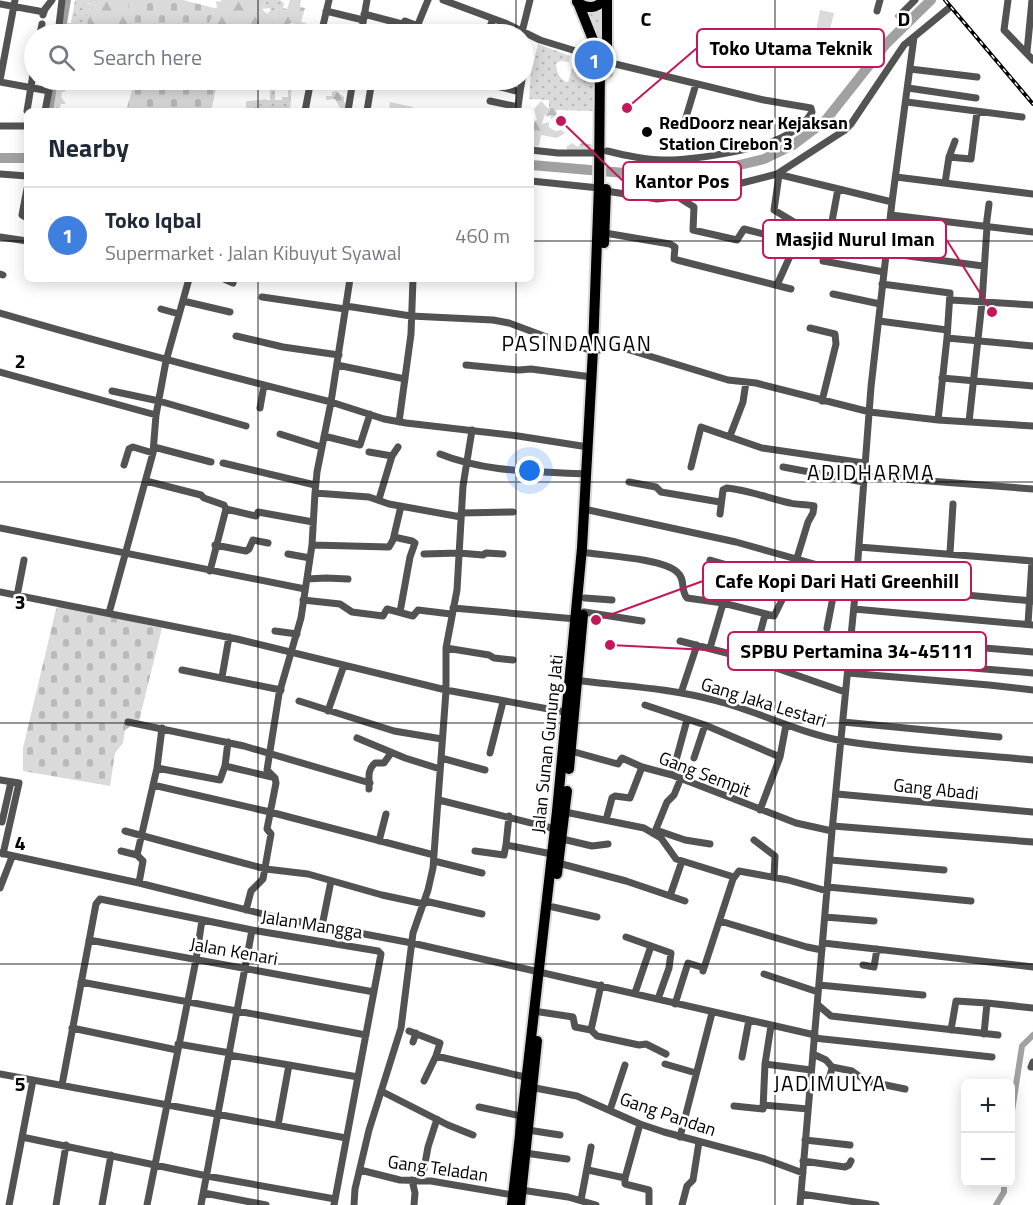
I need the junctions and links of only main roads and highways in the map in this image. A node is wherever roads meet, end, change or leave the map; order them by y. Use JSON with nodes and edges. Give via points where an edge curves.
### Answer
{"nodes":[{"id":1,"x":606,"y":0,"type":"edge"},
{"id":2,"x":577,"y":1,"type":"edge"},
{"id":3,"x":603,"y":58,"type":"junction"},
{"id":4,"x":603,"y":188,"type":"junction"},
{"id":5,"x":601,"y":249,"type":"junction"},
{"id":6,"x":598,"y":347,"type":"junction"},
{"id":7,"x":588,"y":510,"type":"junction"},
{"id":8,"x":584,"y":567,"type":"junction"},
{"id":9,"x":580,"y":615,"type":"junction"},
{"id":10,"x":572,"y":708,"type":"junction"},
{"id":11,"x":564,"y":782,"type":"junction"},
{"id":12,"x":555,"y":864,"type":"junction"},
{"id":13,"x":542,"y":973,"type":"junction"},
{"id":14,"x":534,"y":1037,"type":"junction"},
{"id":15,"x":527,"y":1083,"type":"junction"},
{"id":16,"x":517,"y":1198,"type":"edge"}],
"edges":[{"from":1,"to":2,"type":"highway","via":[[592,8]]},
{"from":1,"to":3,"type":"highway"},
{"from":2,"to":3,"type":"highway"},
{"from":3,"to":4,"type":"highway"},
{"from":4,"to":5,"type":"highway"},
{"from":4,"to":5,"type":"highway","via":[[605,233]]},
{"from":5,"to":6,"type":"highway"},
{"from":6,"to":7,"type":"highway"},
{"from":6,"to":7,"type":"highway","via":[[592,377]]},
{"from":7,"to":8,"type":"highway"},
{"from":8,"to":9,"type":"highway"},
{"from":8,"to":9,"type":"highway","via":[[585,598]]},
{"from":9,"to":10,"type":"highway"},
{"from":10,"to":11,"type":"highway","name":"Jalan Sunan Gunung Jati"},
{"from":10,"to":11,"type":"highway","via":[[571,751]]},
{"from":11,"to":12,"type":"highway"},
{"from":12,"to":13,"type":"highway"},
{"from":12,"to":13,"type":"highway","via":[[553,907]]},
{"from":13,"to":14,"type":"highway"},
{"from":13,"to":14,"type":"highway"},
{"from":14,"to":15,"type":"highway"},
{"from":15,"to":16,"type":"highway","via":[[521,1116]]},
{"from":15,"to":16,"type":"highway","via":[[528,1130]]}]}
